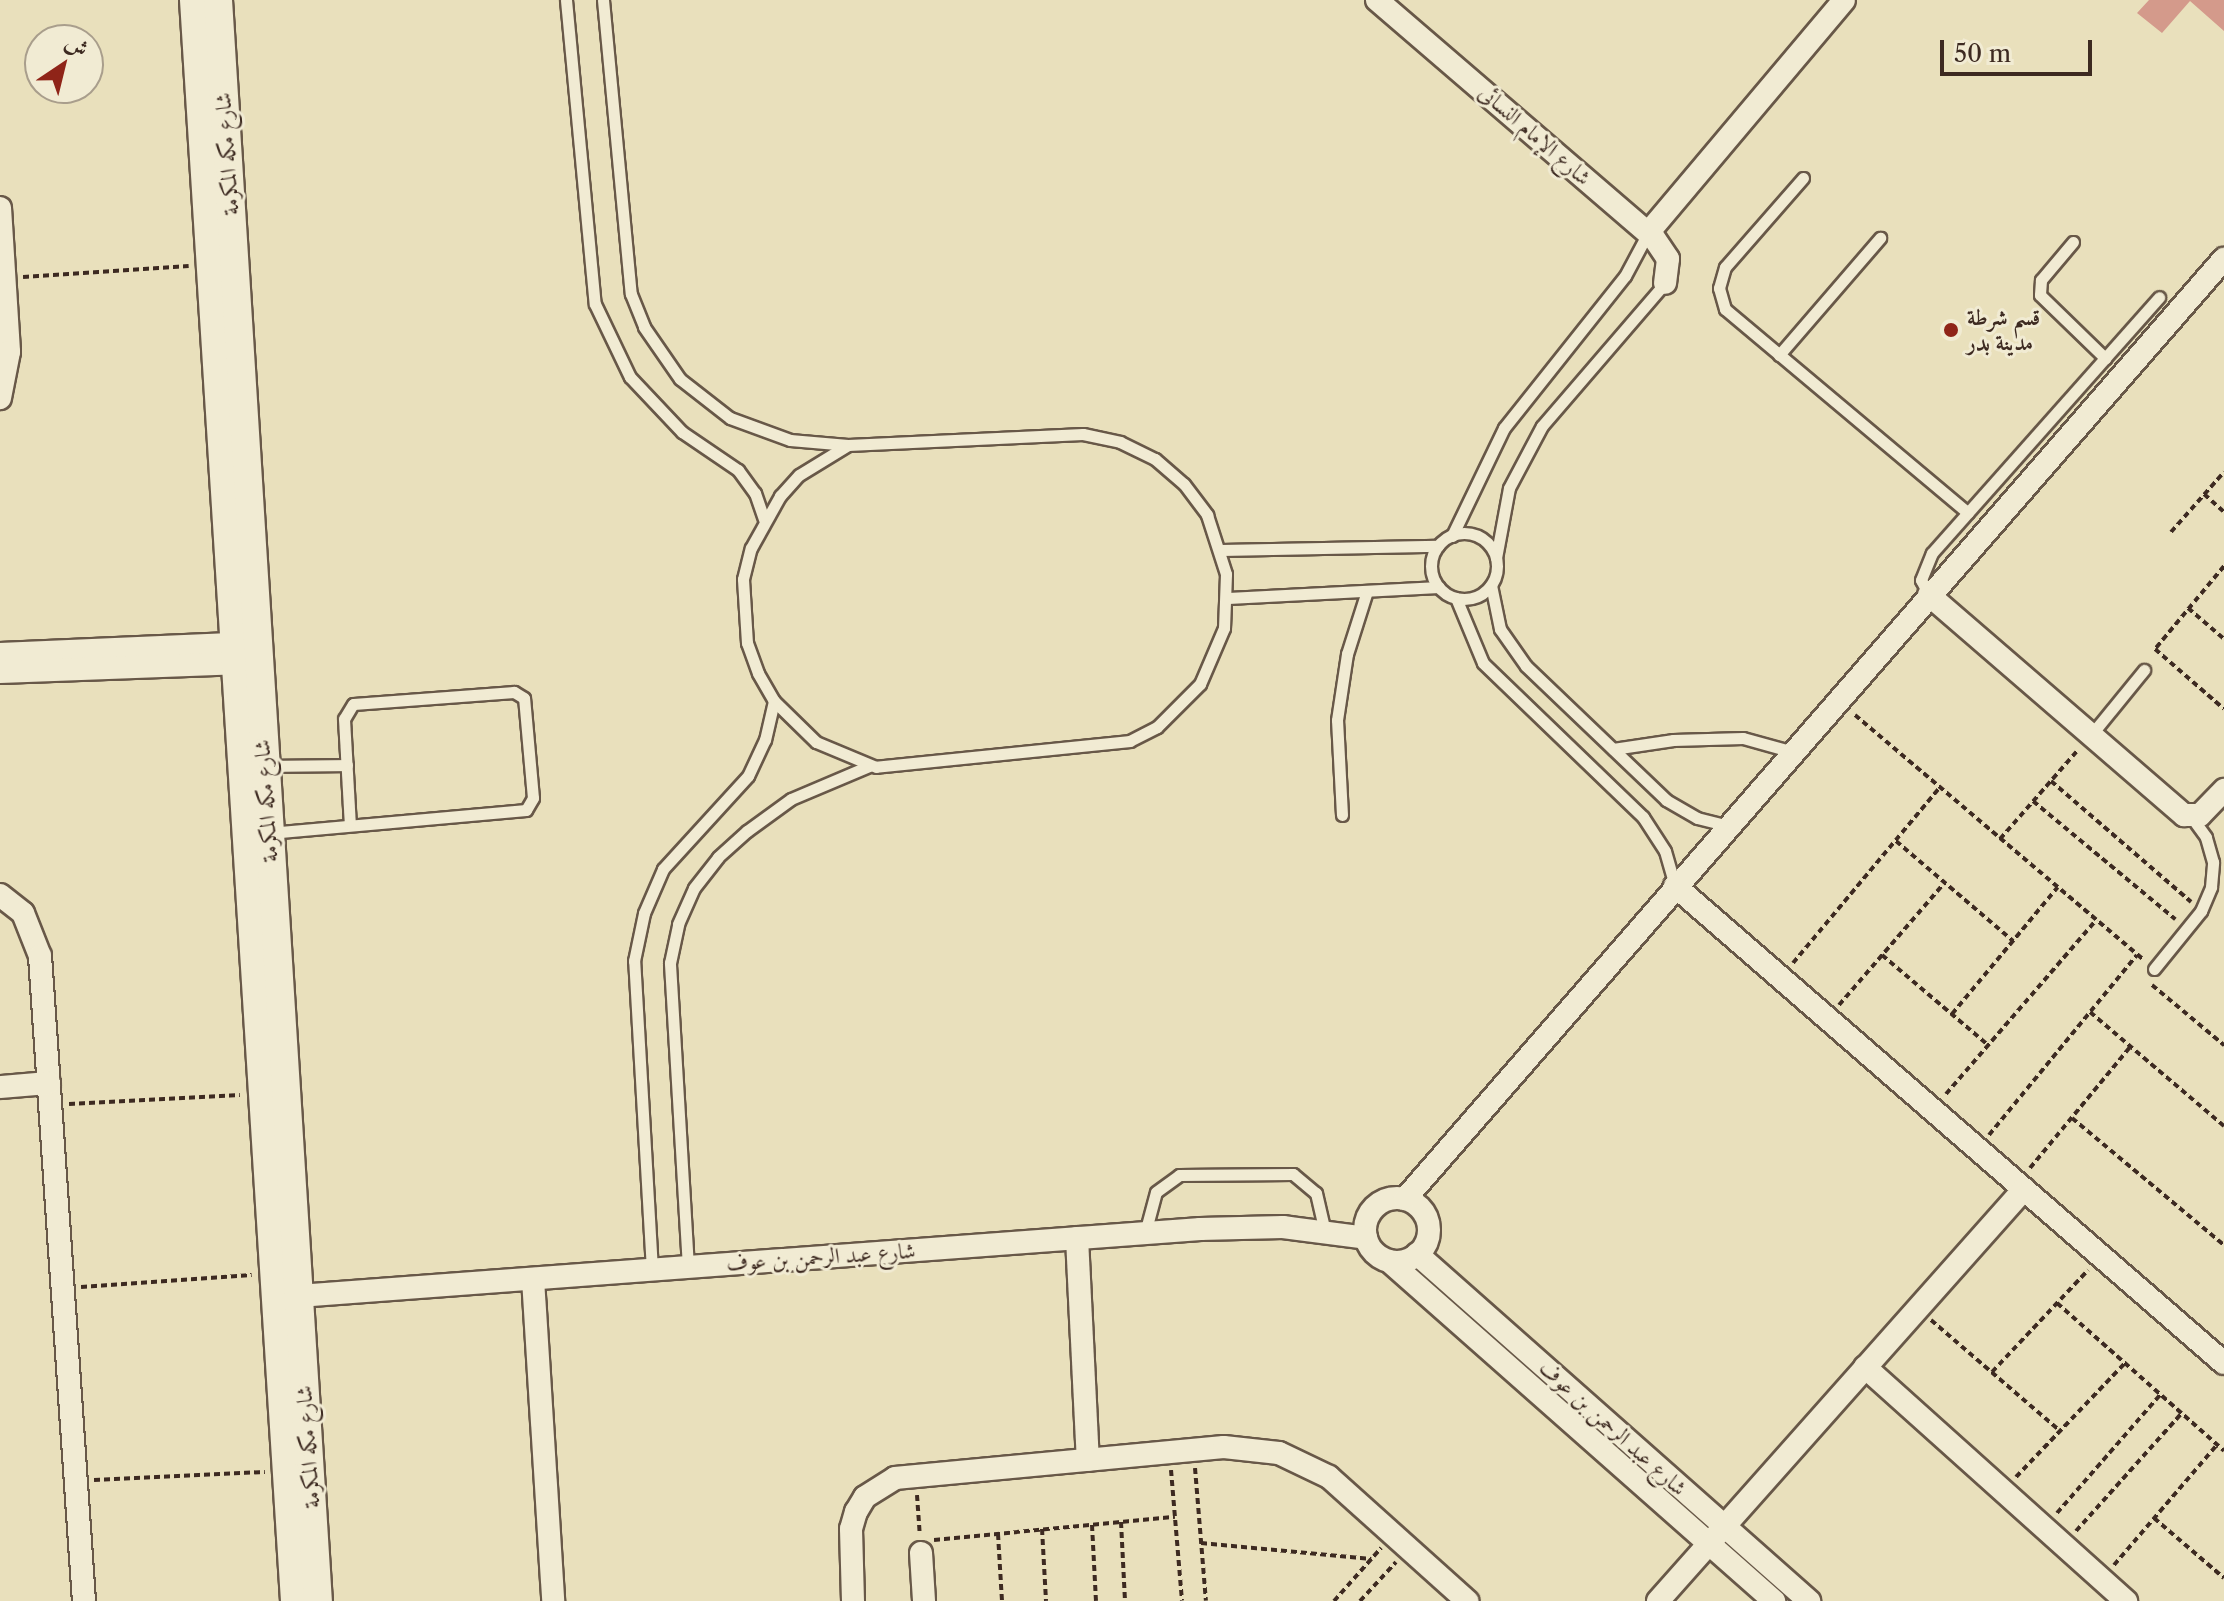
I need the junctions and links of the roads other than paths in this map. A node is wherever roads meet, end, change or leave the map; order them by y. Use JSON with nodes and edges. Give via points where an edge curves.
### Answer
{"nodes":[{"id":1,"x":194,"y":0,"type":"edge"},
{"id":2,"x":218,"y":0,"type":"edge"},
{"id":3,"x":566,"y":0,"type":"edge"},
{"id":4,"x":603,"y":0,"type":"edge"},
{"id":5,"x":1377,"y":0,"type":"edge"},
{"id":6,"x":1844,"y":0,"type":"edge"},
{"id":7,"x":1803,"y":178,"type":"dead end"},
{"id":8,"x":0,"y":208,"type":"edge"},
{"id":9,"x":1648,"y":233,"type":"junction"},
{"id":10,"x":1880,"y":238,"type":"dead end"},
{"id":11,"x":2073,"y":242,"type":"dead end"},
{"id":12,"x":2224,"y":259,"type":"edge"},
{"id":13,"x":1665,"y":283,"type":"joint"},
{"id":14,"x":2159,"y":297,"type":"dead end"},
{"id":15,"x":1779,"y":355,"type":"junction"},
{"id":16,"x":2105,"y":358,"type":"junction"},
{"id":17,"x":0,"y":398,"type":"edge"},
{"id":18,"x":848,"y":445,"type":"junction"},
{"id":19,"x":1968,"y":513,"type":"junction"},
{"id":20,"x":764,"y":519,"type":"junction"},
{"id":21,"x":1452,"y":536,"type":"junction"},
{"id":22,"x":1438,"y":546,"type":"junction"},
{"id":23,"x":1221,"y":550,"type":"junction"},
{"id":24,"x":1496,"y":558,"type":"junction"},
{"id":25,"x":1491,"y":585,"type":"junction"},
{"id":26,"x":1439,"y":587,"type":"junction"},
{"id":27,"x":1367,"y":591,"type":"junction"},
{"id":28,"x":1929,"y":595,"type":"junction"},
{"id":29,"x":1228,"y":598,"type":"junction"},
{"id":30,"x":1456,"y":598,"type":"junction"},
{"id":31,"x":246,"y":653,"type":"junction"},
{"id":32,"x":0,"y":654,"type":"edge"},
{"id":33,"x":2144,"y":670,"type":"dead end"},
{"id":34,"x":0,"y":672,"type":"edge"},
{"id":35,"x":774,"y":701,"type":"junction"},
{"id":36,"x":2091,"y":735,"type":"junction"},
{"id":37,"x":1613,"y":749,"type":"junction"},
{"id":38,"x":1790,"y":751,"type":"junction"},
{"id":39,"x":347,"y":765,"type":"junction"},
{"id":40,"x":264,"y":766,"type":"junction"},
{"id":41,"x":869,"y":766,"type":"junction"},
{"id":42,"x":2224,"y":790,"type":"edge"},
{"id":43,"x":1342,"y":815,"type":"dead end"},
{"id":44,"x":2191,"y":816,"type":"junction"},
{"id":45,"x":350,"y":825,"type":"junction"},
{"id":46,"x":1728,"y":826,"type":"junction"},
{"id":47,"x":268,"y":833,"type":"junction"},
{"id":48,"x":1675,"y":886,"type":"junction"},
{"id":49,"x":0,"y":895,"type":"edge"},
{"id":50,"x":2154,"y":969,"type":"road end"},
{"id":51,"x":0,"y":1087,"type":"edge"},
{"id":52,"x":50,"y":1094,"type":"junction"},
{"id":53,"x":2020,"y":1186,"type":"junction"},
{"id":54,"x":1405,"y":1199,"type":"junction"},
{"id":55,"x":1325,"y":1231,"type":"junction"},
{"id":56,"x":1145,"y":1233,"type":"junction"},
{"id":57,"x":1077,"y":1238,"type":"junction"},
{"id":58,"x":1366,"y":1238,"type":"junction"},
{"id":59,"x":1417,"y":1254,"type":"junction"},
{"id":60,"x":1389,"y":1261,"type":"junction"},
{"id":61,"x":688,"y":1267,"type":"junction"},
{"id":62,"x":652,"y":1270,"type":"junction"},
{"id":63,"x":533,"y":1279,"type":"junction"},
{"id":64,"x":283,"y":1289,"type":"junction"},
{"id":65,"x":2224,"y":1363,"type":"edge"},
{"id":66,"x":1865,"y":1367,"type":"junction"},
{"id":67,"x":1088,"y":1460,"type":"junction"},
{"id":68,"x":1724,"y":1526,"type":"junction"},
{"id":69,"x":1709,"y":1544,"type":"junction"},
{"id":70,"x":921,"y":1553,"type":"dead end"},
{"id":71,"x":84,"y":1601,"type":"edge"},
{"id":72,"x":295,"y":1601,"type":"edge"},
{"id":73,"x":318,"y":1601,"type":"edge"},
{"id":74,"x":553,"y":1601,"type":"edge"},
{"id":75,"x":853,"y":1601,"type":"edge"},
{"id":76,"x":924,"y":1601,"type":"edge"},
{"id":77,"x":1467,"y":1601,"type":"edge"},
{"id":78,"x":1658,"y":1601,"type":"edge"},
{"id":79,"x":1774,"y":1601,"type":"edge"},
{"id":80,"x":1809,"y":1601,"type":"edge"},
{"id":81,"x":2126,"y":1601,"type":"edge"}],
"edges":[{"from":1,"to":31,"type":"street","name":"شارع مكه المكرمة","via":[[211,265]]},
{"from":2,"to":31,"type":"street","name":"شارع مكه المكرمة"},
{"from":3,"to":20,"type":"lane","via":[[595,304],[630,377],[682,432],[738,470],[755,493]]},
{"from":4,"to":18,"type":"lane","via":[[631,294],[644,327],[680,379],[730,418],[790,440]]},
{"from":5,"to":9,"type":"street","name":"شارع الإمام النسائى"},
{"from":6,"to":9,"type":"street"},
{"from":7,"to":15,"type":"lane","via":[[1725,267],[1719,288],[1725,309]]},
{"from":8,"to":17,"type":"street","via":[[9,352]]},
{"from":9,"to":13,"type":"street","name":"شارع الإمام النسائى","via":[[1668,259]]},
{"from":9,"to":21,"type":"lane","via":[[1625,276],[1504,428]]},
{"from":10,"to":15,"type":"lane"},
{"from":11,"to":16,"type":"lane","via":[[2041,280],[2040,295]]},
{"from":12,"to":28,"type":"street"},
{"from":13,"to":24,"type":"lane","via":[[1535,436],[1509,488]]},
{"from":14,"to":16,"type":"lane"},
{"from":15,"to":19,"type":"lane"},
{"from":16,"to":19,"type":"lane"},
{"from":18,"to":20,"type":"lane","via":[[799,475]]},
{"from":18,"to":23,"type":"lane","via":[[1083,434],[1120,442],[1155,459],[1184,484],[1207,515]]},
{"from":19,"to":28,"type":"lane","via":[[1926,561],[1921,580]]},
{"from":20,"to":35,"type":"lane","via":[[748,558],[742,611],[747,643]]},
{"from":21,"to":22,"type":"lane"},
{"from":21,"to":24,"type":"lane","via":[[1482,539]]},
{"from":22,"to":23,"type":"lane"},
{"from":22,"to":26,"type":"lane","via":[[1431,567]]},
{"from":23,"to":29,"type":"lane"},
{"from":24,"to":25,"type":"lane"},
{"from":25,"to":30,"type":"lane","via":[[1480,595]]},
{"from":25,"to":37,"type":"lane","via":[[1500,629],[1511,649]]},
{"from":26,"to":27,"type":"lane"},
{"from":26,"to":30,"type":"lane"},
{"from":27,"to":29,"type":"lane"},
{"from":27,"to":43,"type":"lane","via":[[1347,654],[1337,720]]},
{"from":28,"to":36,"type":"street"},
{"from":28,"to":38,"type":"street"},
{"from":29,"to":41,"type":"lane","via":[[1219,643],[1200,684],[1169,717],[1130,741]]},
{"from":30,"to":48,"type":"lane","via":[[1483,663],[1643,817],[1665,851]]},
{"from":31,"to":32,"type":"street"},
{"from":31,"to":34,"type":"street"},
{"from":31,"to":40,"type":"street","name":"شارع مكه المكرمة"},
{"from":31,"to":64,"type":"street","name":"شارع مكه المكرمة","via":[[263,1094]]},
{"from":33,"to":36,"type":"lane"},
{"from":35,"to":41,"type":"lane","via":[[816,742]]},
{"from":35,"to":62,"type":"lane","via":[[765,740],[748,776],[663,869],[644,913],[634,961]]},
{"from":36,"to":44,"type":"street"},
{"from":37,"to":38,"type":"lane","via":[[1743,738]]},
{"from":37,"to":46,"type":"lane","via":[[1681,810]]},
{"from":38,"to":46,"type":"street"},
{"from":39,"to":40,"type":"lane"},
{"from":39,"to":45,"type":"lane"},
{"from":39,"to":45,"type":"lane","via":[[344,719],[356,702],[514,692],[526,702],[530,808]]},
{"from":40,"to":47,"type":"street","name":"شارع مكه المكرمة"},
{"from":41,"to":61,"type":"lane","via":[[791,799],[747,831],[694,888],[678,924],[670,963]]},
{"from":42,"to":44,"type":"street","via":[[2207,809]]},
{"from":44,"to":50,"type":"lane","via":[[2206,837],[2213,862],[2211,887],[2201,911]]},
{"from":45,"to":47,"type":"lane"},
{"from":46,"to":48,"type":"street"},
{"from":47,"to":64,"type":"street","name":"شارع مكه المكرمة"},
{"from":48,"to":53,"type":"street"},
{"from":48,"to":54,"type":"street"},
{"from":49,"to":52,"type":"street","via":[[23,913],[35,933]]},
{"from":51,"to":52,"type":"street"},
{"from":52,"to":71,"type":"street"},
{"from":53,"to":65,"type":"street"},
{"from":53,"to":66,"type":"street"},
{"from":54,"to":58,"type":"street","via":[[1377,1205],[1366,1223]]},
{"from":54,"to":59,"type":"street","via":[[1428,1219],[1429,1235]]},
{"from":55,"to":56,"type":"street","name":"شارع عبد الرحمن بن عوف","via":[[1242,1226]]},
{"from":55,"to":56,"type":"lane","via":[[1316,1193],[1293,1174],[1179,1175],[1156,1192]]},
{"from":55,"to":58,"type":"street","name":"شارع عبد الرحمن بن عوف"},
{"from":56,"to":57,"type":"street","name":"شارع عبد الرحمن بن عوف"},
{"from":57,"to":61,"type":"street","name":"شارع عبد الرحمن بن عوف"},
{"from":57,"to":67,"type":"street"},
{"from":58,"to":60,"type":"street","via":[[1374,1252]]},
{"from":59,"to":60,"type":"street"},
{"from":59,"to":68,"type":"street","name":"شارع عبد الرحمن بن عوف"},
{"from":60,"to":69,"type":"street","name":"شارع عبد الرحمن بن عوف"},
{"from":61,"to":62,"type":"street","name":"شارع عبد الرحمن بن عوف"},
{"from":62,"to":63,"type":"street","name":"شارع عبد الرحمن بن عوف"},
{"from":63,"to":64,"type":"street","name":"شارع عبد الرحمن بن عوف"},
{"from":63,"to":74,"type":"street"},
{"from":64,"to":72,"type":"street","name":"شارع مكه المكرمة"},
{"from":64,"to":73,"type":"street","name":"شارع مكه المكرمة"},
{"from":66,"to":68,"type":"street"},
{"from":66,"to":81,"type":"street"},
{"from":67,"to":75,"type":"street","via":[[916,1476],[878,1486],[856,1512],[851,1529]]},
{"from":67,"to":77,"type":"street","via":[[1252,1448],[1305,1463]]},
{"from":68,"to":69,"type":"street"},
{"from":68,"to":80,"type":"street","name":"شارع عبد الرحمن بن عوف"},
{"from":69,"to":78,"type":"street"},
{"from":69,"to":79,"type":"street","name":"شارع عبد الرحمن بن عوف"},
{"from":70,"to":76,"type":"street"}]}
